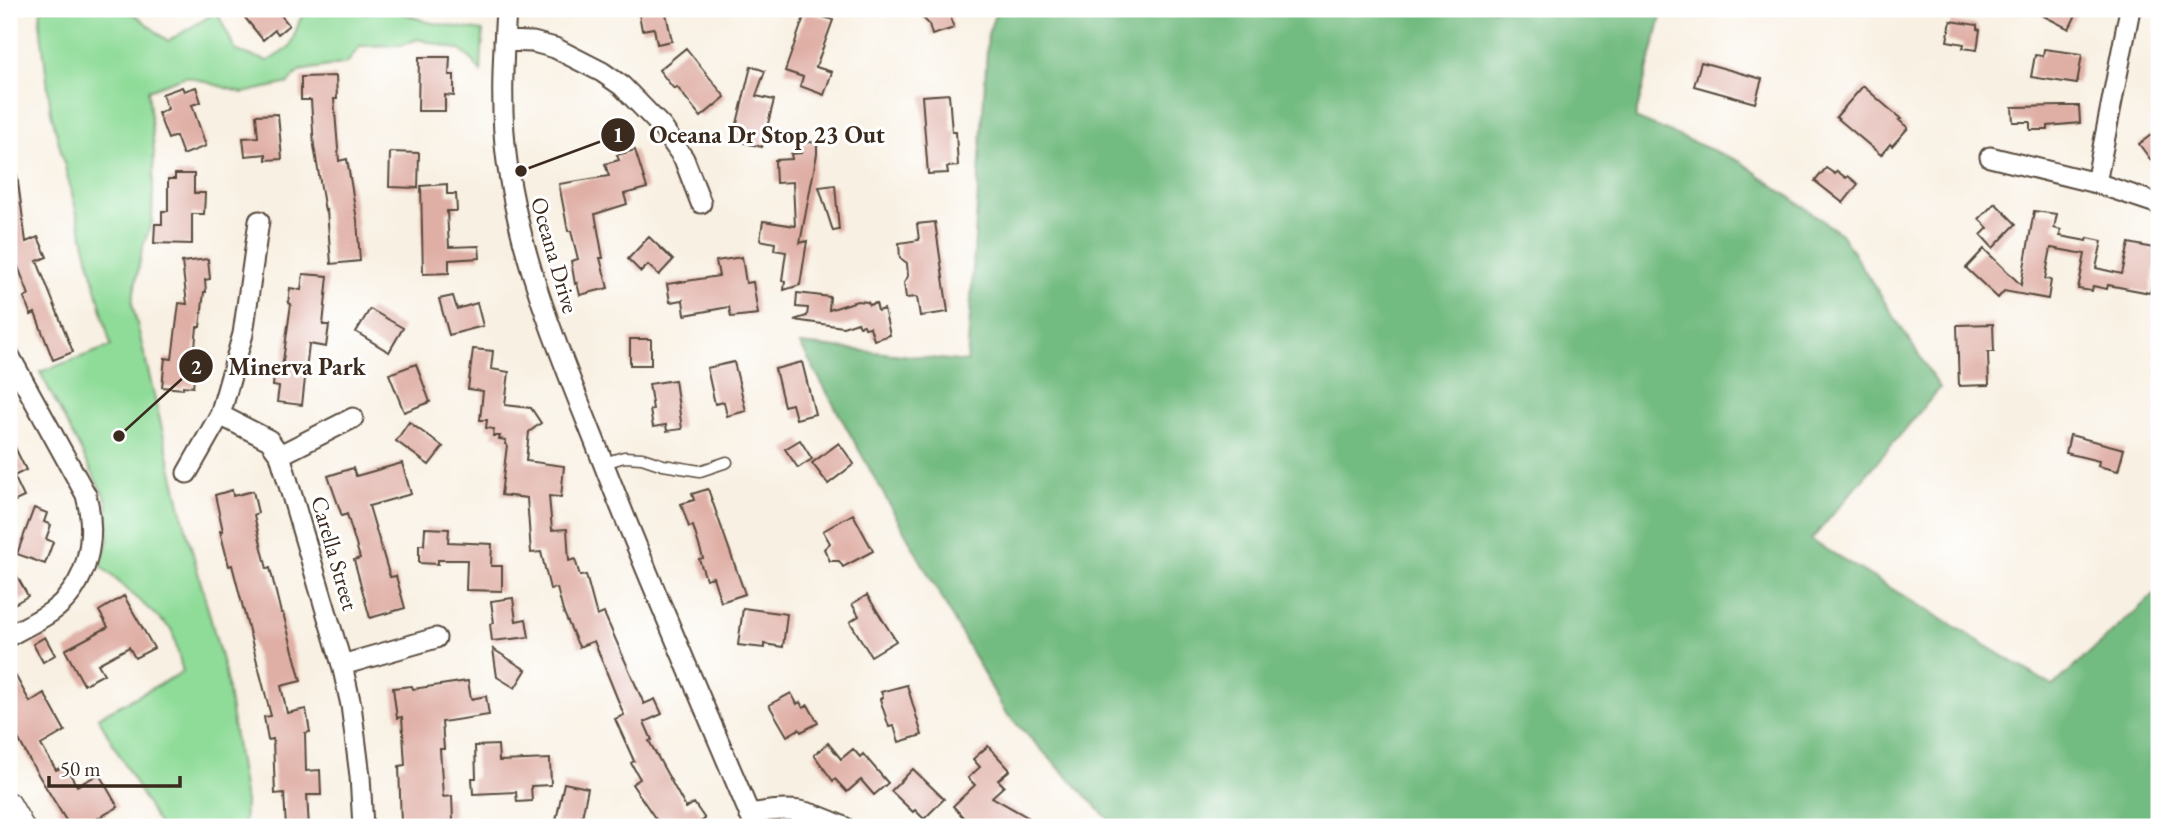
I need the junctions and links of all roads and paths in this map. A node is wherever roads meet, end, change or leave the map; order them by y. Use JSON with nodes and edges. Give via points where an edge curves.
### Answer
{"nodes":[{"id":1,"x":506,"y":9,"type":"edge"},
{"id":2,"x":2130,"y":9,"type":"edge"},
{"id":3,"x":504,"y":41,"type":"junction"},
{"id":4,"x":1990,"y":157,"type":"dead end"},
{"id":5,"x":2096,"y":183,"type":"junction"},
{"id":6,"x":702,"y":203,"type":"dead end"},
{"id":7,"x":2159,"y":204,"type":"edge"},
{"id":8,"x":259,"y":221,"type":"dead end"},
{"id":9,"x":9,"y":355,"type":"edge"},
{"id":10,"x":220,"y":415,"type":"junction"},
{"id":11,"x":353,"y":418,"type":"dead end"},
{"id":12,"x":280,"y":455,"type":"junction"},
{"id":13,"x":604,"y":463,"type":"junction"},
{"id":14,"x":727,"y":463,"type":"dead end"},
{"id":15,"x":187,"y":474,"type":"dead end"},
{"id":16,"x":9,"y":636,"type":"edge"},
{"id":17,"x":436,"y":638,"type":"dead end"},
{"id":18,"x":342,"y":665,"type":"junction"},
{"id":19,"x":9,"y":804,"type":"edge"},
{"id":20,"x":752,"y":820,"type":"edge"},
{"id":21,"x":22,"y":827,"type":"edge"},
{"id":22,"x":363,"y":827,"type":"edge"},
{"id":23,"x":844,"y":827,"type":"edge"}],
"edges":[{"from":1,"to":3,"type":"street","name":"Oceana Drive"},
{"from":2,"to":5,"type":"street"},
{"from":3,"to":6,"type":"street","via":[[555,48],[622,86],[662,127],[684,159]]},
{"from":3,"to":13,"type":"street","name":"Oceana Drive","via":[[507,160],[520,226],[555,341]]},
{"from":4,"to":5,"type":"street"},
{"from":5,"to":7,"type":"street"},
{"from":8,"to":10,"type":"street","via":[[243,334]]},
{"from":9,"to":16,"type":"street","via":[[86,495],[91,533],[89,556],[67,597]]},
{"from":10,"to":12,"type":"street","via":[[269,440]]},
{"from":10,"to":15,"type":"street"},
{"from":11,"to":12,"type":"street"},
{"from":12,"to":18,"type":"street","name":"Carella Street"},
{"from":13,"to":14,"type":"lane","via":[[642,457],[700,471]]},
{"from":13,"to":20,"type":"street","name":"Oceana Drive"},
{"from":17,"to":18,"type":"street"},
{"from":18,"to":22,"type":"street","name":"Carella Street","via":[[356,739]]},
{"from":19,"to":21,"type":"street"},
{"from":20,"to":23,"type":"street","via":[[789,808]]}]}
